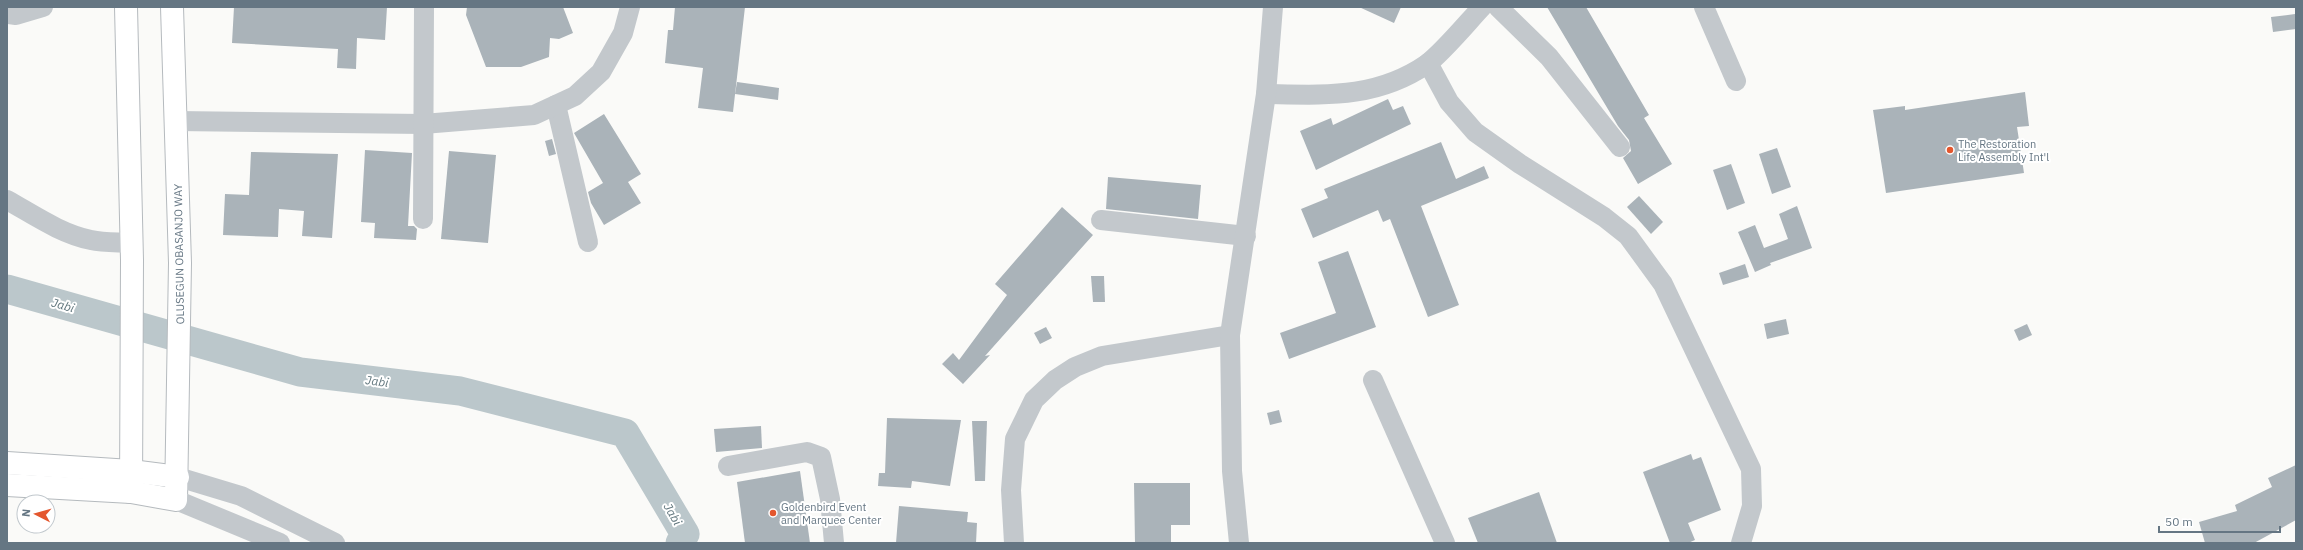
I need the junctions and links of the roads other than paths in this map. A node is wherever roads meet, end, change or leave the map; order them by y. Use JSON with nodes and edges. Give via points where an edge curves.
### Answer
{"nodes":[{"id":1,"x":43,"y":7,"type":"edge"},
{"id":2,"x":126,"y":7,"type":"edge"},
{"id":3,"x":172,"y":7,"type":"edge"},
{"id":4,"x":424,"y":7,"type":"edge"},
{"id":5,"x":630,"y":7,"type":"edge"},
{"id":6,"x":1273,"y":7,"type":"edge"},
{"id":7,"x":1482,"y":7,"type":"edge"},
{"id":8,"x":1498,"y":7,"type":"edge"},
{"id":9,"x":1704,"y":7,"type":"edge"},
{"id":10,"x":7,"y":12,"type":"edge"},
{"id":11,"x":1428,"y":63,"type":"junction"},
{"id":12,"x":1736,"y":81,"type":"dead end"},
{"id":13,"x":1266,"y":94,"type":"junction"},
{"id":14,"x":556,"y":105,"type":"junction"},
{"id":15,"x":176,"y":121,"type":"junction"},
{"id":16,"x":423,"y":124,"type":"junction"},
{"id":17,"x":1620,"y":147,"type":"dead end"},
{"id":18,"x":7,"y":200,"type":"edge"},
{"id":19,"x":423,"y":219,"type":"dead end"},
{"id":20,"x":1101,"y":220,"type":"dead end"},
{"id":21,"x":1246,"y":236,"type":"junction"},
{"id":22,"x":588,"y":242,"type":"dead end"},
{"id":23,"x":132,"y":252,"type":"junction"},
{"id":24,"x":1230,"y":335,"type":"junction"},
{"id":25,"x":1373,"y":380,"type":"dead end"},
{"id":26,"x":7,"y":463,"type":"edge"},
{"id":27,"x":728,"y":466,"type":"dead end"},
{"id":28,"x":178,"y":477,"type":"junction"},
{"id":29,"x":131,"y":481,"type":"junction"},
{"id":30,"x":9,"y":489,"type":"edge"},
{"id":31,"x":176,"y":500,"type":"junction"},
{"id":32,"x":280,"y":543,"type":"edge"},
{"id":33,"x":334,"y":543,"type":"edge"},
{"id":34,"x":834,"y":543,"type":"edge"},
{"id":35,"x":1014,"y":543,"type":"edge"},
{"id":36,"x":1239,"y":543,"type":"edge"},
{"id":37,"x":1445,"y":543,"type":"edge"},
{"id":38,"x":1741,"y":543,"type":"edge"}],
"edges":[{"from":1,"to":10,"type":"street","via":[[16,15]]},
{"from":2,"to":23,"type":"main road"},
{"from":3,"to":15,"type":"main road","name":"OLUSEGUN OBASANJO WAY"},
{"from":4,"to":16,"type":"street"},
{"from":5,"to":14,"type":"street","via":[[623,33],[601,72],[575,96]]},
{"from":6,"to":13,"type":"street"},
{"from":7,"to":11,"type":"street"},
{"from":8,"to":17,"type":"street","via":[[1549,57]]},
{"from":9,"to":12,"type":"street"},
{"from":11,"to":13,"type":"street","via":[[1398,81],[1365,91],[1338,96]]},
{"from":11,"to":38,"type":"street","via":[[1449,102],[1475,132],[1604,217],[1628,236],[1663,284],[1750,468],[1752,506]]},
{"from":13,"to":21,"type":"street"},
{"from":14,"to":16,"type":"street","via":[[534,116]]},
{"from":14,"to":22,"type":"street"},
{"from":15,"to":16,"type":"street"},
{"from":15,"to":28,"type":"main road","name":"OLUSEGUN OBASANJO WAY","via":[[180,263]]},
{"from":16,"to":19,"type":"street"},
{"from":18,"to":23,"type":"street","via":[[79,237]]},
{"from":20,"to":21,"type":"street"},
{"from":21,"to":24,"type":"street"},
{"from":23,"to":29,"type":"main road"},
{"from":24,"to":35,"type":"street","via":[[1102,356],[1075,367],[1055,380],[1034,400],[1015,439],[1011,490]]},
{"from":24,"to":36,"type":"street","via":[[1232,471]]},
{"from":25,"to":37,"type":"street"},
{"from":26,"to":29,"type":"main road"},
{"from":27,"to":34,"type":"street","via":[[808,452],[821,457],[830,499]]},
{"from":28,"to":29,"type":"main road"},
{"from":28,"to":31,"type":"main road","name":"OLUSEGUN OBASANJO WAY"},
{"from":28,"to":33,"type":"street","via":[[241,496]]},
{"from":29,"to":30,"type":"main road"},
{"from":29,"to":31,"type":"main road"},
{"from":31,"to":32,"type":"street"}]}
